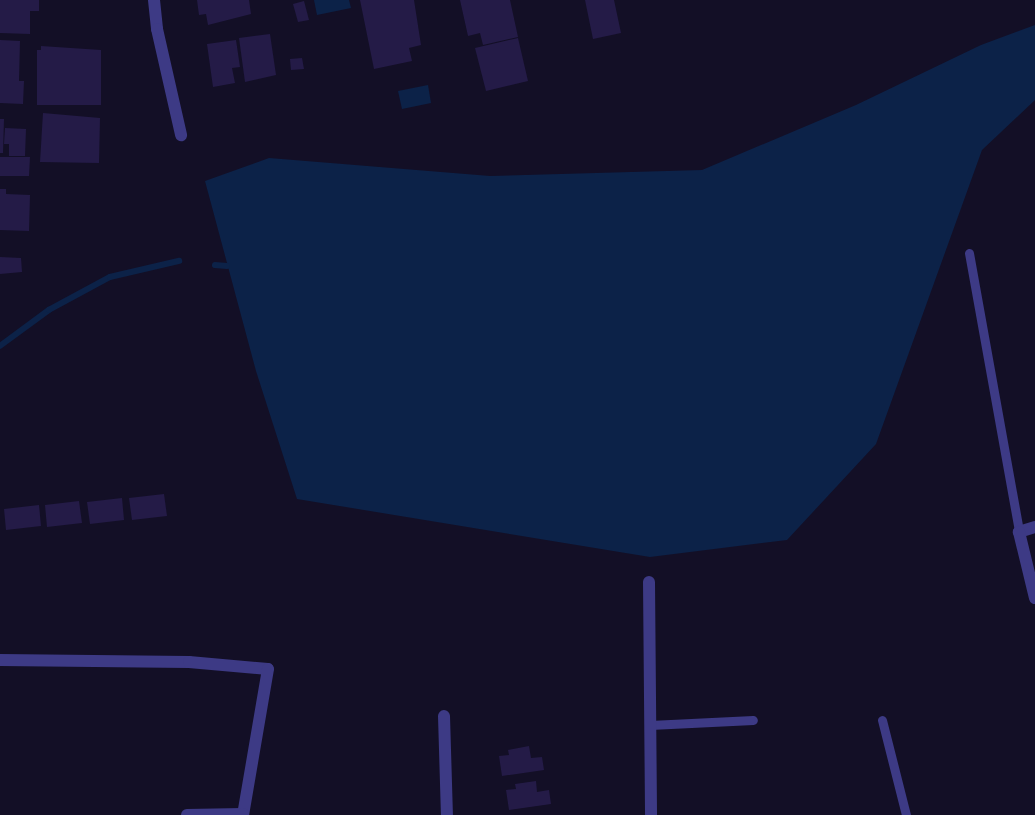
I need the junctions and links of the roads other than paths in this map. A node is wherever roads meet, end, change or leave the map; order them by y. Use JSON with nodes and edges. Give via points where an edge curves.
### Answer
{"nodes":[{"id":1,"x":154,"y":0,"type":"edge"},
{"id":2,"x":181,"y":135,"type":"dead end"},
{"id":3,"x":969,"y":253,"type":"dead end"},
{"id":4,"x":1035,"y":527,"type":"edge"},
{"id":5,"x":1019,"y":532,"type":"junction"},
{"id":6,"x":649,"y":582,"type":"dead end"},
{"id":7,"x":1035,"y":598,"type":"edge"},
{"id":8,"x":0,"y":660,"type":"edge"},
{"id":9,"x":444,"y":716,"type":"dead end"},
{"id":10,"x":753,"y":720,"type":"dead end"},
{"id":11,"x":882,"y":720,"type":"dead end"},
{"id":12,"x":650,"y":725,"type":"junction"},
{"id":13,"x":187,"y":815,"type":"edge"},
{"id":14,"x":243,"y":815,"type":"edge"},
{"id":15,"x":447,"y":815,"type":"edge"},
{"id":16,"x":650,"y":815,"type":"edge"},
{"id":17,"x":906,"y":815,"type":"edge"}],
"edges":[{"from":1,"to":2,"type":"street","via":[[157,29]]},
{"from":3,"to":5,"type":"lane"},
{"from":4,"to":5,"type":"street"},
{"from":5,"to":7,"type":"street"},
{"from":6,"to":12,"type":"street"},
{"from":8,"to":14,"type":"street","via":[[189,662],[268,669]]},
{"from":9,"to":15,"type":"street"},
{"from":10,"to":12,"type":"lane"},
{"from":11,"to":17,"type":"lane"},
{"from":12,"to":16,"type":"street"},
{"from":13,"to":14,"type":"street"}]}
